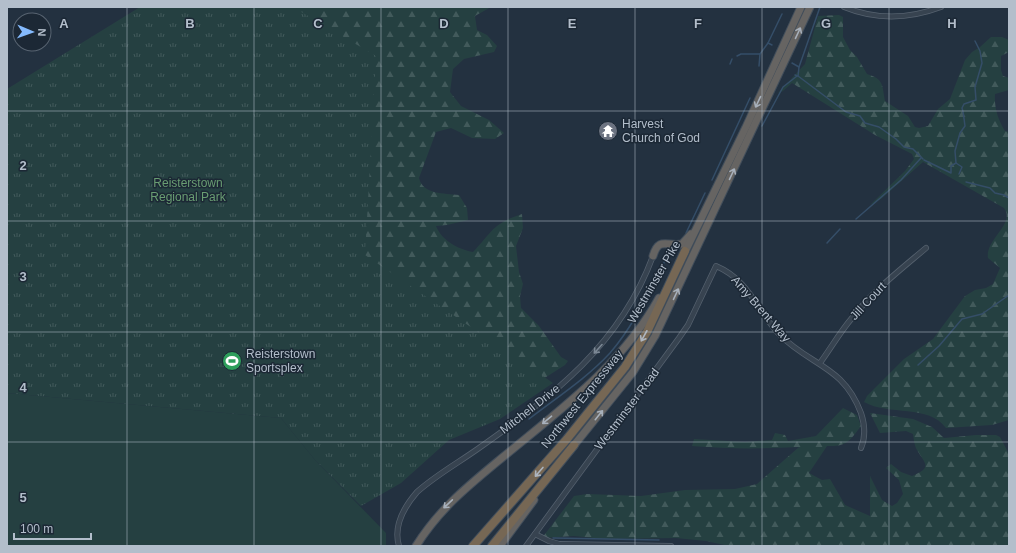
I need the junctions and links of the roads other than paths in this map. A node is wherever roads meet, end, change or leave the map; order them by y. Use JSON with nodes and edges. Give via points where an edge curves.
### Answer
{"nodes":[{"id":1,"x":801,"y":7,"type":"edge"},
{"id":2,"x":844,"y":7,"type":"edge"},
{"id":3,"x":941,"y":7,"type":"edge"},
{"id":4,"x":810,"y":8,"type":"edge"},
{"id":5,"x":697,"y":226,"type":"junction"},
{"id":6,"x":926,"y":248,"type":"dead end"},
{"id":7,"x":685,"y":251,"type":"junction"},
{"id":8,"x":653,"y":256,"type":"joint"},
{"id":9,"x":716,"y":266,"type":"joint"},
{"id":10,"x":820,"y":363,"type":"junction"},
{"id":11,"x":574,"y":445,"type":"junction"},
{"id":12,"x":861,"y":448,"type":"dead end"},
{"id":13,"x":535,"y":534,"type":"junction"},
{"id":14,"x":399,"y":546,"type":"edge"},
{"id":15,"x":416,"y":546,"type":"edge"},
{"id":16,"x":473,"y":546,"type":"edge"},
{"id":17,"x":492,"y":546,"type":"edge"},
{"id":18,"x":500,"y":546,"type":"edge"},
{"id":19,"x":526,"y":546,"type":"edge"},
{"id":20,"x":672,"y":546,"type":"edge"}],
"edges":[{"from":1,"to":5,"type":"highway","name":"Westminster Pike","one_way":true},
{"from":2,"to":3,"type":"street","via":[[887,17],[907,16]]},
{"from":11,"to":4,"type":"highway","name":"Westminster Pike","one_way":true,"via":[[633,372],[655,336]]},
{"from":5,"to":7,"type":"highway","name":"Westminster Pike"},
{"from":5,"to":8,"type":"highway","via":[[682,244],[662,244],[657,247]]},
{"from":6,"to":10,"type":"street","name":"Jill Court","via":[[867,301]]},
{"from":7,"to":15,"type":"highway","name":"Westminster Pike","one_way":true,"via":[[650,314],[619,356],[587,387],[459,494],[432,522]]},
{"from":7,"to":16,"type":"highway","name":"Northwest Expressway","one_way":true,"via":[[647,332],[625,367],[562,445]]},
{"from":8,"to":14,"type":"street","name":"Mitchell Drive","one_way":true,"via":[[628,309],[607,339],[581,367],[529,411],[417,492],[408,502],[400,518]]},
{"from":9,"to":10,"type":"street","name":"Amy Brent Way","via":[[740,281],[787,341]]},
{"from":9,"to":13,"type":"street","name":"Westminster Road","via":[[688,325]]},
{"from":10,"to":12,"type":"street","name":"Amy Brent Way","via":[[846,385],[858,406],[865,428]]},
{"from":11,"to":17,"type":"highway","name":"Northwest Expressway"},
{"from":11,"to":18,"type":"highway","name":"Westminster Pike"},
{"from":13,"to":19,"type":"street","name":"Westminster Road"},
{"from":13,"to":20,"type":"street","via":[[559,544]]}]}
